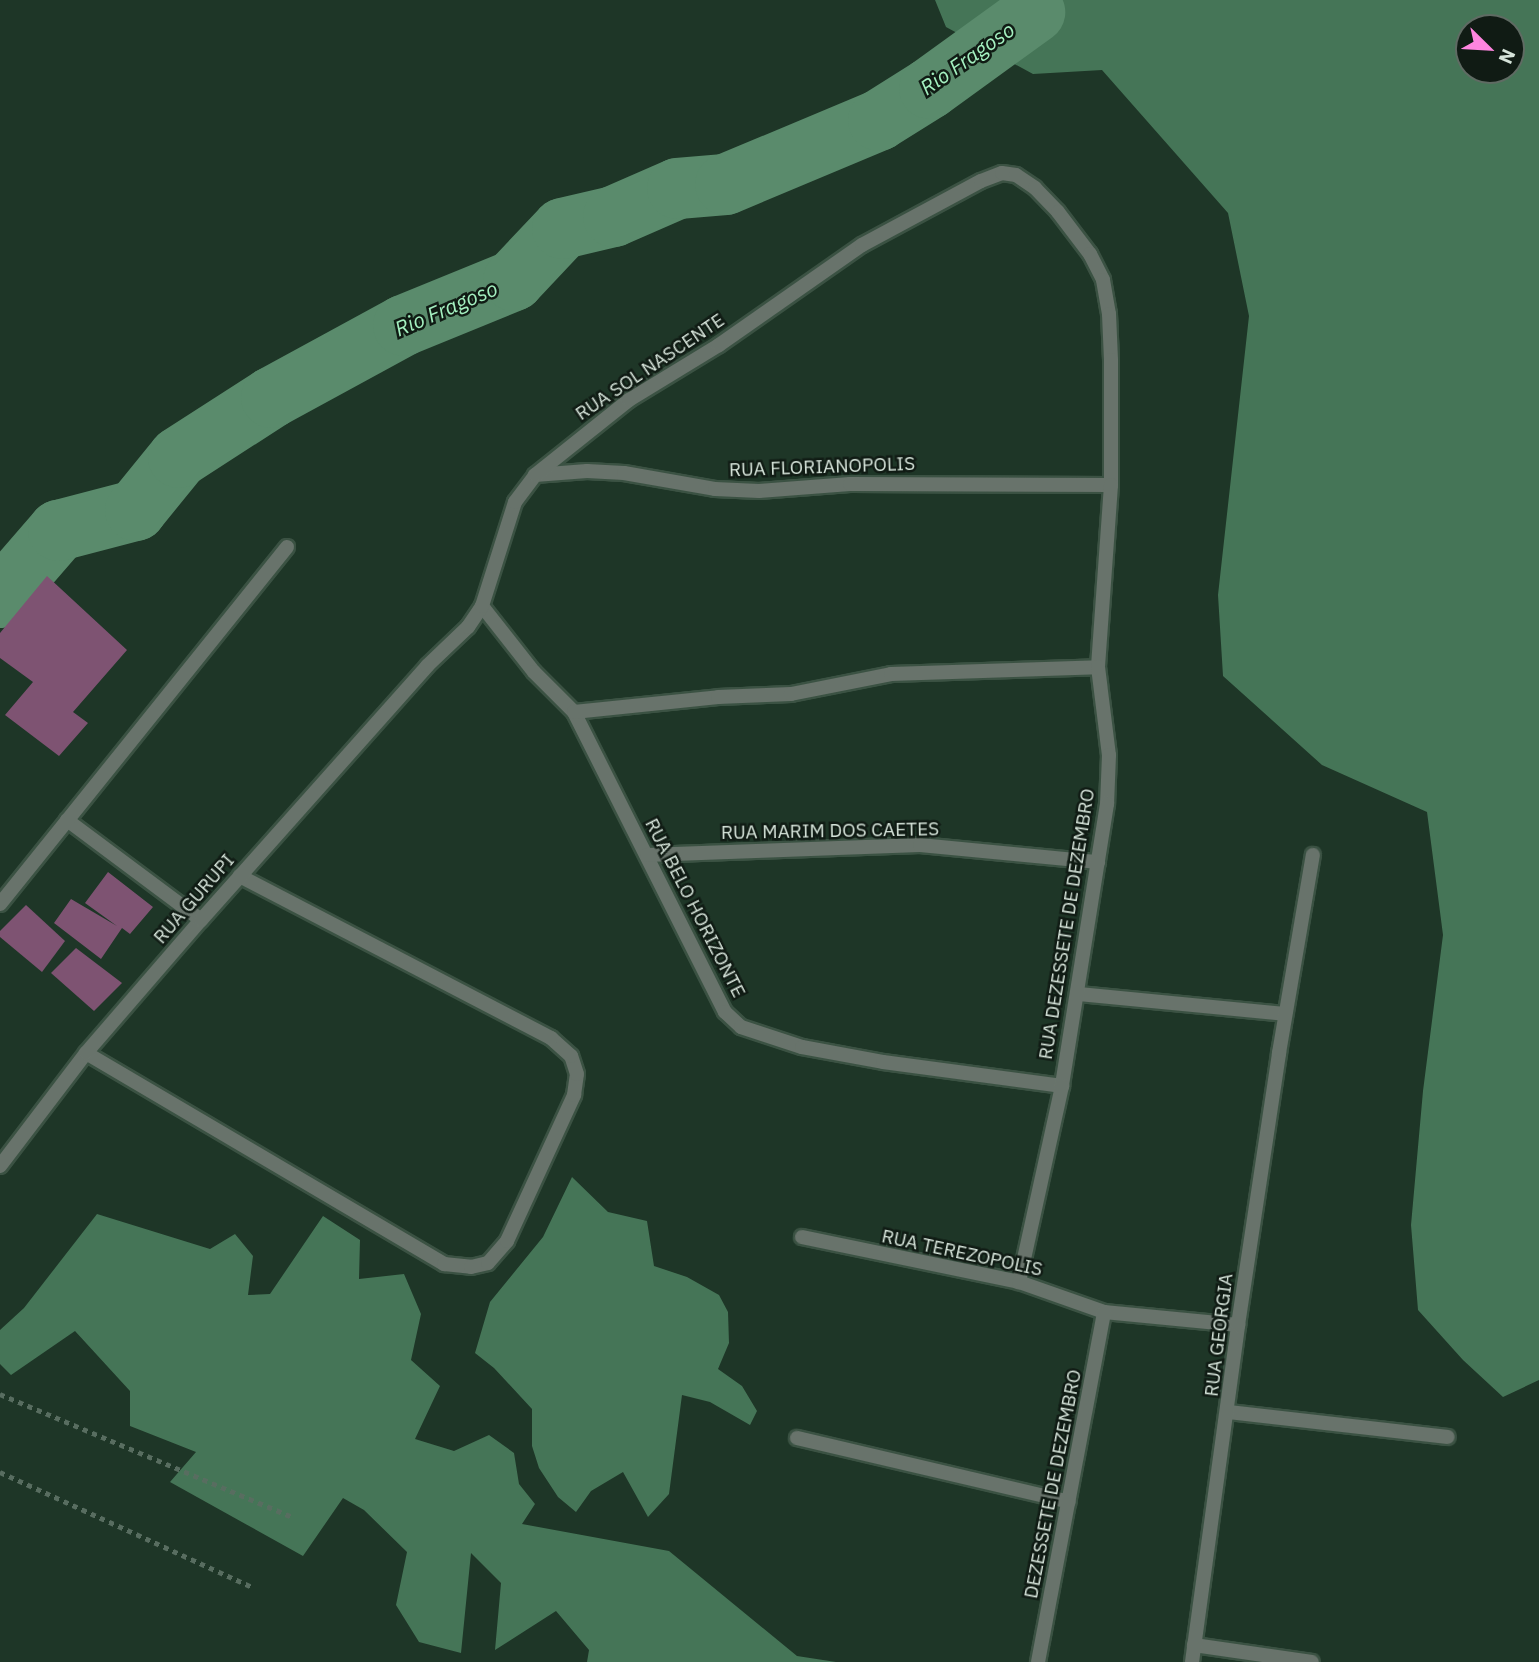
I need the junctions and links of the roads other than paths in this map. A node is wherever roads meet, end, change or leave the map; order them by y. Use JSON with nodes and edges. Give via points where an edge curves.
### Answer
{"nodes":[{"id":1,"x":981,"y":181,"type":"joint"},
{"id":2,"x":535,"y":475,"type":"junction"},
{"id":3,"x":1111,"y":485,"type":"junction"},
{"id":4,"x":287,"y":547,"type":"dead end"},
{"id":5,"x":482,"y":606,"type":"junction"},
{"id":6,"x":427,"y":666,"type":"joint"},
{"id":7,"x":1098,"y":667,"type":"junction"},
{"id":8,"x":574,"y":712,"type":"junction"},
{"id":9,"x":67,"y":820,"type":"junction"},
{"id":10,"x":647,"y":855,"type":"junction"},
{"id":11,"x":1313,"y":855,"type":"dead end"},
{"id":12,"x":1098,"y":862,"type":"junction"},
{"id":13,"x":240,"y":876,"type":"junction"},
{"id":14,"x":0,"y":904,"type":"edge"},
{"id":15,"x":201,"y":920,"type":"junction"},
{"id":16,"x":1078,"y":994,"type":"junction"},
{"id":17,"x":1285,"y":1014,"type":"junction"},
{"id":18,"x":86,"y":1053,"type":"junction"},
{"id":19,"x":1062,"y":1086,"type":"junction"},
{"id":20,"x":0,"y":1166,"type":"edge"},
{"id":21,"x":802,"y":1237,"type":"dead end"},
{"id":22,"x":1019,"y":1282,"type":"junction"},
{"id":23,"x":1104,"y":1312,"type":"junction"},
{"id":24,"x":1238,"y":1325,"type":"junction"},
{"id":25,"x":1228,"y":1412,"type":"junction"},
{"id":26,"x":1448,"y":1437,"type":"dead end"},
{"id":27,"x":796,"y":1438,"type":"dead end"},
{"id":28,"x":1069,"y":1502,"type":"junction"},
{"id":29,"x":1194,"y":1645,"type":"junction"},
{"id":30,"x":1038,"y":1662,"type":"edge"},
{"id":31,"x":1192,"y":1662,"type":"edge"},
{"id":32,"x":1312,"y":1662,"type":"edge"}],
"edges":[{"from":1,"to":2,"type":"street","name":"RUA SOL NASCENTE","via":[[862,245],[719,345],[629,400]]},
{"from":1,"to":3,"type":"street","name":"RUA DEZESSETE DE DEZEMBRO","via":[[1002,173],[1016,175],[1035,187],[1090,254],[1103,281],[1111,360]]},
{"from":2,"to":3,"type":"street","name":"RUA FLORIANOPOLIS","via":[[624,473],[715,489],[759,491],[850,484]]},
{"from":2,"to":5,"type":"street","name":"RUA SOL NASCENTE","via":[[515,502]]},
{"from":3,"to":7,"type":"street","name":"RUA DEZESSETE DE DEZEMBRO"},
{"from":4,"to":9,"type":"street"},
{"from":5,"to":6,"type":"street","name":"RUA SOL NASCENTE","via":[[468,627]]},
{"from":5,"to":8,"type":"street","name":"RUA BELO HORIZONTE","via":[[534,672]]},
{"from":6,"to":13,"type":"street","name":"RUA GURUPI"},
{"from":7,"to":8,"type":"street","via":[[891,674],[791,694]]},
{"from":7,"to":12,"type":"street","name":"RUA DEZESSETE DE DEZEMBRO","via":[[1109,755]]},
{"from":8,"to":10,"type":"street","name":"RUA BELO HORIZONTE"},
{"from":9,"to":14,"type":"street"},
{"from":9,"to":15,"type":"street"},
{"from":10,"to":12,"type":"street","name":"RUA MARIM DOS CAETES","via":[[920,845]]},
{"from":10,"to":19,"type":"street","name":"RUA BELO HORIZONTE","via":[[726,1012],[741,1027],[802,1047],[883,1062]]},
{"from":11,"to":17,"type":"street","name":"RUA GEORGIA"},
{"from":12,"to":16,"type":"street","name":"RUA DEZESSETE DE DEZEMBRO"},
{"from":13,"to":15,"type":"street","name":"RUA GURUPI"},
{"from":13,"to":18,"type":"street","via":[[551,1038],[572,1056],[577,1074],[574,1095],[507,1241],[488,1262],[471,1267],[444,1264]]},
{"from":15,"to":18,"type":"street","name":"RUA GURUPI"},
{"from":16,"to":17,"type":"street"},
{"from":16,"to":19,"type":"street","name":"RUA DEZESSETE DE DEZEMBRO"},
{"from":17,"to":24,"type":"street","name":"RUA GEORGIA"},
{"from":18,"to":20,"type":"street","name":"RUA GURUPI"},
{"from":19,"to":22,"type":"street","name":"RUA DEZESSETE DE DEZEMBRO"},
{"from":21,"to":22,"type":"street","name":"RUA TEREZOPOLIS"},
{"from":22,"to":23,"type":"street","name":"RUA TEREZOPOLIS"},
{"from":23,"to":24,"type":"street","name":"RUA TEREZOPOLIS"},
{"from":23,"to":28,"type":"street","name":"DEZESSETE DE DEZEMBRO"},
{"from":24,"to":25,"type":"street","name":"RUA GEORGIA"},
{"from":25,"to":26,"type":"street"},
{"from":25,"to":29,"type":"street","name":"RUA GEORGIA"},
{"from":27,"to":28,"type":"street"},
{"from":28,"to":30,"type":"street","name":"DEZESSETE DE DEZEMBRO"},
{"from":29,"to":31,"type":"street","name":"RUA GEORGIA"},
{"from":29,"to":32,"type":"street"}]}
